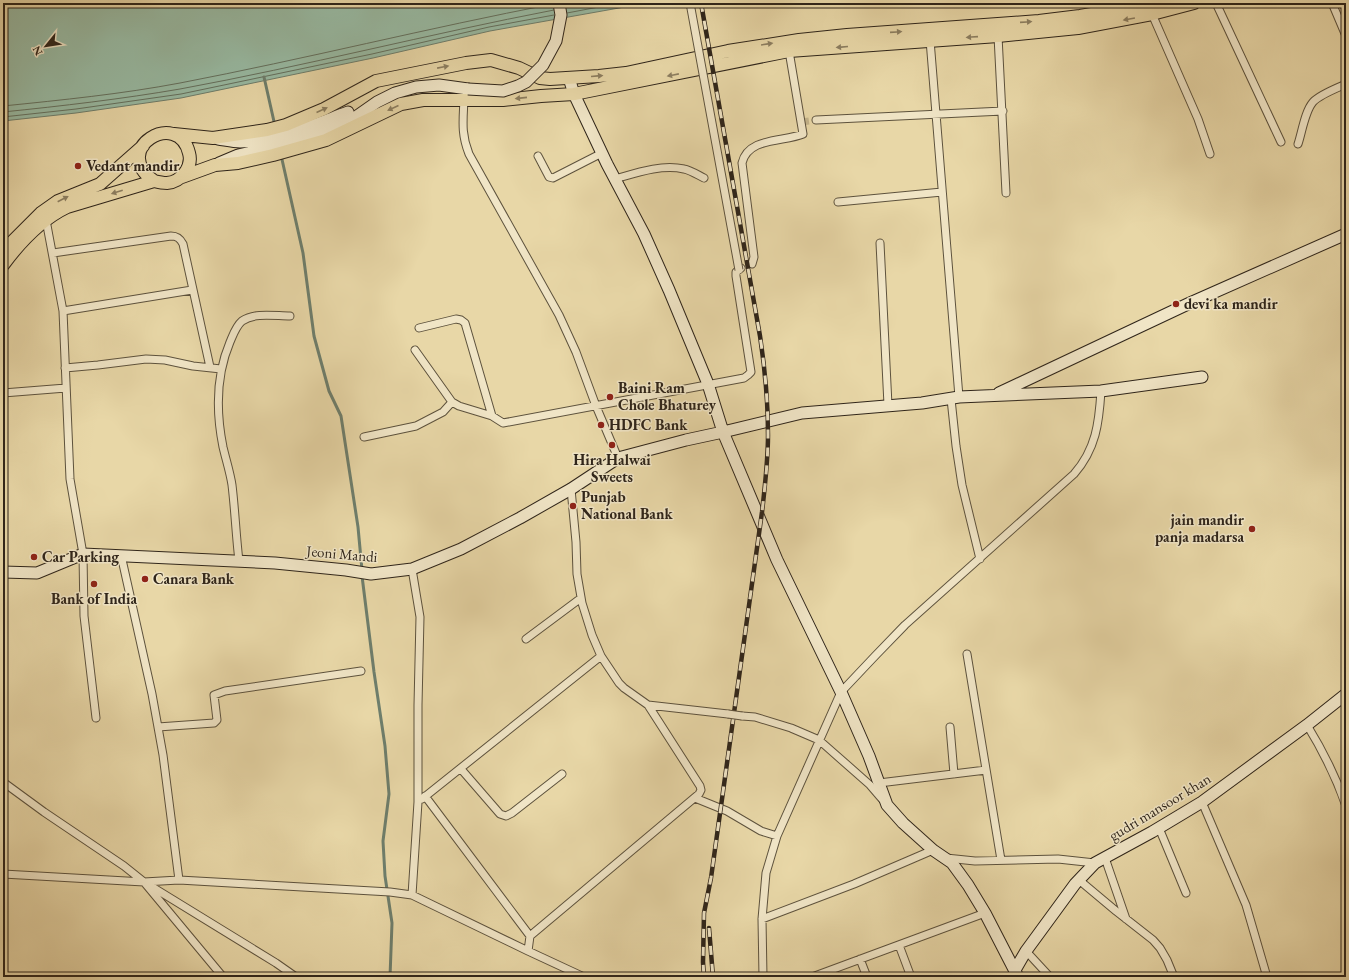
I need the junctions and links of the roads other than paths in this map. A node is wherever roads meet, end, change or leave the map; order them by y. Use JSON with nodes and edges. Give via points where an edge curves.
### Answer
{"nodes":[{"id":1,"x":559,"y":3,"type":"edge"},
{"id":2,"x":690,"y":3,"type":"edge"},
{"id":3,"x":1194,"y":3,"type":"edge"},
{"id":4,"x":1216,"y":3,"type":"edge"},
{"id":5,"x":1332,"y":3,"type":"edge"},
{"id":6,"x":1154,"y":9,"type":"edge"},
{"id":7,"x":998,"y":36,"type":"junction"},
{"id":8,"x":1346,"y":36,"type":"edge"},
{"id":9,"x":930,"y":40,"type":"junction"},
{"id":10,"x":789,"y":51,"type":"junction"},
{"id":11,"x":569,"y":78,"type":"junction"},
{"id":12,"x":1346,"y":84,"type":"edge"},
{"id":13,"x":466,"y":94,"type":"junction"},
{"id":14,"x":574,"y":94,"type":"junction"},
{"id":15,"x":1003,"y":111,"type":"junction"},
{"id":16,"x":936,"y":114,"type":"junction"},
{"id":17,"x":816,"y":120,"type":"tunnel mouth"},
{"id":18,"x":174,"y":134,"type":"junction"},
{"id":19,"x":289,"y":138,"type":"junction"},
{"id":20,"x":1281,"y":142,"type":"dead end"},
{"id":21,"x":270,"y":143,"type":"junction"},
{"id":22,"x":1298,"y":144,"type":"dead end"},
{"id":23,"x":143,"y":146,"type":"junction"},
{"id":24,"x":602,"y":153,"type":"junction"},
{"id":25,"x":1210,"y":154,"type":"dead end"},
{"id":26,"x":538,"y":156,"type":"dead end"},
{"id":27,"x":182,"y":177,"type":"junction"},
{"id":28,"x":704,"y":178,"type":"dead end"},
{"id":29,"x":615,"y":179,"type":"junction"},
{"id":30,"x":154,"y":181,"type":"junction"},
{"id":31,"x":942,"y":192,"type":"junction"},
{"id":32,"x":1006,"y":193,"type":"dead end"},
{"id":33,"x":838,"y":202,"type":"dead end"},
{"id":34,"x":46,"y":220,"type":"junction"},
{"id":35,"x":1346,"y":234,"type":"edge"},
{"id":36,"x":880,"y":243,"type":"dead end"},
{"id":37,"x":3,"y":252,"type":"edge"},
{"id":38,"x":53,"y":253,"type":"junction"},
{"id":39,"x":752,"y":264,"type":"dead end"},
{"id":40,"x":3,"y":265,"type":"edge"},
{"id":41,"x":192,"y":290,"type":"junction"},
{"id":42,"x":63,"y":311,"type":"junction"},
{"id":43,"x":290,"y":316,"type":"dead end"},
{"id":44,"x":419,"y":328,"type":"dead end"},
{"id":45,"x":415,"y":350,"type":"dead end"},
{"id":46,"x":65,"y":368,"type":"junction"},
{"id":47,"x":210,"y":368,"type":"junction"},
{"id":48,"x":221,"y":369,"type":"junction"},
{"id":49,"x":1202,"y":377,"type":"dead end"},
{"id":50,"x":708,"y":384,"type":"junction"},
{"id":51,"x":66,"y":388,"type":"junction"},
{"id":52,"x":1101,"y":391,"type":"junction"},
{"id":53,"x":3,"y":393,"type":"edge"},
{"id":54,"x":995,"y":395,"type":"junction"},
{"id":55,"x":955,"y":398,"type":"junction"},
{"id":56,"x":452,"y":402,"type":"junction"},
{"id":57,"x":888,"y":405,"type":"junction"},
{"id":58,"x":596,"y":406,"type":"junction"},
{"id":59,"x":492,"y":416,"type":"junction"},
{"id":60,"x":723,"y":432,"type":"junction"},
{"id":61,"x":364,"y":437,"type":"dead end"},
{"id":62,"x":618,"y":458,"type":"junction"},
{"id":63,"x":571,"y":489,"type":"junction"},
{"id":64,"x":83,"y":554,"type":"junction"},
{"id":65,"x":121,"y":555,"type":"junction"},
{"id":66,"x":980,"y":559,"type":"junction"},
{"id":67,"x":239,"y":561,"type":"junction"},
{"id":68,"x":412,"y":569,"type":"junction"},
{"id":69,"x":3,"y":572,"type":"edge"},
{"id":70,"x":581,"y":598,"type":"junction"},
{"id":71,"x":526,"y":639,"type":"dead end"},
{"id":72,"x":967,"y":654,"type":"dead end"},
{"id":73,"x":601,"y":656,"type":"junction"},
{"id":74,"x":360,"y":671,"type":"dead end"},
{"id":75,"x":841,"y":692,"type":"junction"},
{"id":76,"x":1346,"y":694,"type":"edge"},
{"id":77,"x":648,"y":705,"type":"junction"},
{"id":78,"x":96,"y":718,"type":"dead end"},
{"id":79,"x":1307,"y":725,"type":"junction"},
{"id":80,"x":158,"y":727,"type":"junction"},
{"id":81,"x":950,"y":727,"type":"dead end"},
{"id":82,"x":819,"y":740,"type":"junction"},
{"id":83,"x":461,"y":769,"type":"junction"},
{"id":84,"x":986,"y":770,"type":"junction"},
{"id":85,"x":562,"y":774,"type":"dead end"},
{"id":86,"x":954,"y":774,"type":"junction"},
{"id":87,"x":3,"y":782,"type":"edge"},
{"id":88,"x":879,"y":783,"type":"junction"},
{"id":89,"x":425,"y":796,"type":"junction"},
{"id":90,"x":695,"y":798,"type":"junction"},
{"id":91,"x":418,"y":802,"type":"junction"},
{"id":92,"x":1202,"y":802,"type":"junction"},
{"id":93,"x":887,"y":805,"type":"junction"},
{"id":94,"x":1346,"y":806,"type":"edge"},
{"id":95,"x":1159,"y":828,"type":"junction"},
{"id":96,"x":777,"y":836,"type":"junction"},
{"id":97,"x":933,"y":850,"type":"junction"},
{"id":98,"x":942,"y":857,"type":"junction"},
{"id":99,"x":1002,"y":860,"type":"junction"},
{"id":100,"x":1100,"y":861,"type":"junction"},
{"id":101,"x":3,"y":874,"type":"edge"},
{"id":102,"x":179,"y":880,"type":"junction"},
{"id":103,"x":1079,"y":880,"type":"junction"},
{"id":104,"x":144,"y":882,"type":"junction"},
{"id":105,"x":1186,"y":893,"type":"dead end"},
{"id":106,"x":412,"y":895,"type":"junction"},
{"id":107,"x":985,"y":913,"type":"junction"},
{"id":108,"x":762,"y":919,"type":"junction"},
{"id":109,"x":1126,"y":919,"type":"junction"},
{"id":110,"x":530,"y":936,"type":"junction"},
{"id":111,"x":899,"y":945,"type":"junction"},
{"id":112,"x":528,"y":951,"type":"junction"},
{"id":113,"x":1026,"y":951,"type":"junction"},
{"id":114,"x":860,"y":959,"type":"junction"},
{"id":115,"x":1016,"y":974,"type":"edge"},
{"id":116,"x":223,"y":977,"type":"edge"},
{"id":117,"x":296,"y":977,"type":"edge"},
{"id":118,"x":584,"y":977,"type":"edge"},
{"id":119,"x":763,"y":977,"type":"edge"},
{"id":120,"x":812,"y":977,"type":"edge"},
{"id":121,"x":867,"y":977,"type":"edge"},
{"id":122,"x":911,"y":977,"type":"edge"},
{"id":123,"x":1050,"y":977,"type":"edge"},
{"id":124,"x":1174,"y":977,"type":"edge"},
{"id":125,"x":1267,"y":977,"type":"edge"}],
"edges":[{"from":1,"to":13,"type":"main road","bridge":true,"via":[[561,15],[556,41],[543,65],[526,82],[502,91]]},
{"from":2,"to":50,"type":"street","bridge":true,"via":[[740,269],[736,276],[751,372],[744,378]]},
{"from":3,"to":6,"type":"main road"},
{"from":4,"to":20,"type":"street"},
{"from":5,"to":8,"type":"street"},
{"from":6,"to":7,"type":"main road","one_way":true,"via":[[1078,28]]},
{"from":11,"to":6,"type":"main road","one_way":true,"via":[[626,73],[728,51],[798,40]]},
{"from":6,"to":25,"type":"street"},
{"from":7,"to":9,"type":"main road","one_way":true},
{"from":7,"to":15,"type":"street"},
{"from":9,"to":10,"type":"main road","one_way":true},
{"from":9,"to":16,"type":"street"},
{"from":10,"to":14,"type":"main road","one_way":true},
{"from":10,"to":39,"type":"street","via":[[803,134],[771,140],[748,150],[744,156],[742,163],[754,257]]},
{"from":11,"to":14,"type":"main road"},
{"from":19,"to":11,"type":"main road","one_way":true,"via":[[324,109],[376,81],[466,62],[491,60],[519,68],[540,78]]},
{"from":12,"to":22,"type":"street","via":[[1312,103]]},
{"from":14,"to":13,"type":"main road","one_way":true,"via":[[503,100]]},
{"from":13,"to":19,"type":"main road","one_way":true,"via":[[401,104],[326,140]]},
{"from":13,"to":19,"type":"main road","via":[[439,85],[416,87]]},
{"from":13,"to":58,"type":"street","via":[[462,128],[469,154],[559,315]]},
{"from":14,"to":24,"type":"main road"},
{"from":15,"to":16,"type":"street"},
{"from":15,"to":32,"type":"street"},
{"from":16,"to":17,"type":"street"},
{"from":16,"to":31,"type":"street"},
{"from":18,"to":21,"type":"main road"},
{"from":18,"to":23,"type":"main road","via":[[155,134]]},
{"from":18,"to":27,"type":"main road","via":[[184,142],[190,154],[190,163]]},
{"from":19,"to":21,"type":"main road"},
{"from":19,"to":21,"type":"main road"},
{"from":21,"to":27,"type":"main road","via":[[238,163],[215,165]]},
{"from":23,"to":30,"type":"main road","via":[[140,151],[142,169]]},
{"from":37,"to":23,"type":"main road","one_way":true,"via":[[41,213],[58,201],[100,184]]},
{"from":24,"to":26,"type":"street","via":[[553,178],[549,177]]},
{"from":24,"to":29,"type":"main road"},
{"from":27,"to":30,"type":"main road","via":[[166,183]]},
{"from":28,"to":29,"type":"street","via":[[685,169],[671,168],[650,170]]},
{"from":29,"to":50,"type":"main road","via":[[644,234]]},
{"from":30,"to":34,"type":"main road","one_way":true,"via":[[67,207]]},
{"from":31,"to":33,"type":"street"},
{"from":31,"to":55,"type":"street"},
{"from":34,"to":38,"type":"street"},
{"from":34,"to":40,"type":"main road"},
{"from":35,"to":54,"type":"main road","via":[[1190,303]]},
{"from":36,"to":57,"type":"street"},
{"from":38,"to":41,"type":"street","via":[[175,236],[180,238],[183,244]]},
{"from":38,"to":42,"type":"street"},
{"from":41,"to":42,"type":"street"},
{"from":41,"to":47,"type":"street"},
{"from":42,"to":46,"type":"street"},
{"from":43,"to":48,"type":"street","via":[[259,315],[241,321],[228,346]]},
{"from":44,"to":59,"type":"street","via":[[456,319],[465,323]]},
{"from":45,"to":56,"type":"street"},
{"from":46,"to":47,"type":"street","via":[[146,359]]},
{"from":46,"to":51,"type":"street"},
{"from":47,"to":48,"type":"street"},
{"from":48,"to":67,"type":"street","via":[[218,402],[223,446],[232,484]]},
{"from":49,"to":52,"type":"main road","name":"Jeoni Mandi"},
{"from":50,"to":58,"type":"street"},
{"from":50,"to":60,"type":"main road"},
{"from":51,"to":53,"type":"street"},
{"from":51,"to":64,"type":"street","via":[[70,479]]},
{"from":52,"to":54,"type":"main road","name":"Jeoni Mandi"},
{"from":52,"to":66,"type":"street","via":[[1099,422],[1093,443],[1081,466]]},
{"from":54,"to":55,"type":"main road","name":"Jeoni Mandi"},
{"from":55,"to":57,"type":"main road","name":"Jeoni Mandi"},
{"from":55,"to":66,"type":"street","via":[[956,446],[962,485]]},
{"from":56,"to":59,"type":"street"},
{"from":56,"to":61,"type":"street","via":[[443,412],[416,426]]},
{"from":57,"to":60,"type":"main road","name":"Jeoni Mandi","via":[[802,413]]},
{"from":58,"to":59,"type":"street","via":[[503,423]]},
{"from":58,"to":62,"type":"street"},
{"from":60,"to":62,"type":"main road","name":"Jeoni Mandi"},
{"from":60,"to":75,"type":"main road","via":[[777,560]]},
{"from":62,"to":63,"type":"main road","name":"Jeoni Mandi"},
{"from":63,"to":68,"type":"main road","name":"Jeoni Mandi","via":[[460,549]]},
{"from":63,"to":70,"type":"street"},
{"from":64,"to":65,"type":"main road","name":"Jeoni Mandi"},
{"from":64,"to":69,"type":"main road","name":"Jeoni Mandi","via":[[36,573]]},
{"from":64,"to":78,"type":"street","via":[[84,616]]},
{"from":65,"to":67,"type":"main road","name":"Jeoni Mandi"},
{"from":65,"to":80,"type":"street"},
{"from":66,"to":75,"type":"street","via":[[890,640]]},
{"from":67,"to":68,"type":"main road","name":"Jeoni Mandi","via":[[371,574]]},
{"from":68,"to":91,"type":"street","via":[[420,617]]},
{"from":70,"to":71,"type":"street"},
{"from":70,"to":73,"type":"street"},
{"from":72,"to":84,"type":"street"},
{"from":73,"to":77,"type":"street","via":[[624,688]]},
{"from":73,"to":83,"type":"street"},
{"from":74,"to":80,"type":"street","via":[[225,690],[214,696],[217,720],[214,723]]},
{"from":75,"to":82,"type":"street"},
{"from":75,"to":88,"type":"main road"},
{"from":76,"to":79,"type":"main road","name":"gudri mansoor khan"},
{"from":77,"to":82,"type":"street","bridge":true,"via":[[755,717]]},
{"from":77,"to":90,"type":"street","via":[[700,786],[701,790]]},
{"from":79,"to":92,"type":"main road","name":"gudri mansoor khan"},
{"from":79,"to":94,"type":"street","via":[[1324,753]]},
{"from":80,"to":102,"type":"street"},
{"from":81,"to":86,"type":"street"},
{"from":82,"to":93,"type":"street","via":[[870,785]]},
{"from":82,"to":96,"type":"street"},
{"from":83,"to":85,"type":"street","via":[[500,814],[506,816]]},
{"from":83,"to":89,"type":"street"},
{"from":84,"to":86,"type":"street"},
{"from":84,"to":99,"type":"street"},
{"from":86,"to":88,"type":"street"},
{"from":87,"to":104,"type":"street"},
{"from":88,"to":93,"type":"main road"},
{"from":89,"to":91,"type":"street"},
{"from":89,"to":110,"type":"street"},
{"from":90,"to":96,"type":"street","via":[[727,811],[761,831]]},
{"from":90,"to":110,"type":"street"},
{"from":91,"to":106,"type":"street"},
{"from":92,"to":95,"type":"main road","name":"gudri mansoor khan"},
{"from":92,"to":125,"type":"street","via":[[1246,905]]},
{"from":93,"to":97,"type":"main road"},
{"from":95,"to":100,"type":"main road","name":"gudri mansoor khan"},
{"from":95,"to":105,"type":"street"},
{"from":96,"to":108,"type":"street","via":[[766,873]]},
{"from":97,"to":98,"type":"main road"},
{"from":97,"to":108,"type":"street"},
{"from":98,"to":99,"type":"street","via":[[975,861]]},
{"from":98,"to":107,"type":"main road","via":[[952,863]]},
{"from":99,"to":100,"type":"street"},
{"from":100,"to":103,"type":"main road","name":"gudri mansoor khan"},
{"from":100,"to":109,"type":"street"},
{"from":101,"to":104,"type":"street"},
{"from":102,"to":104,"type":"street"},
{"from":102,"to":106,"type":"street"},
{"from":103,"to":109,"type":"street"},
{"from":103,"to":113,"type":"main road","name":"gudri mansoor khan"},
{"from":104,"to":116,"type":"street"},
{"from":104,"to":117,"type":"street"},
{"from":106,"to":112,"type":"street"},
{"from":107,"to":111,"type":"street"},
{"from":107,"to":115,"type":"main road"},
{"from":108,"to":119,"type":"street"},
{"from":109,"to":124,"type":"street","via":[[1160,948]]},
{"from":110,"to":112,"type":"street"},
{"from":111,"to":114,"type":"street"},
{"from":111,"to":122,"type":"street"},
{"from":112,"to":118,"type":"street"},
{"from":113,"to":115,"type":"main road","name":"gudri mansoor khan"},
{"from":113,"to":123,"type":"street"},
{"from":114,"to":120,"type":"street"},
{"from":114,"to":121,"type":"street"}]}
